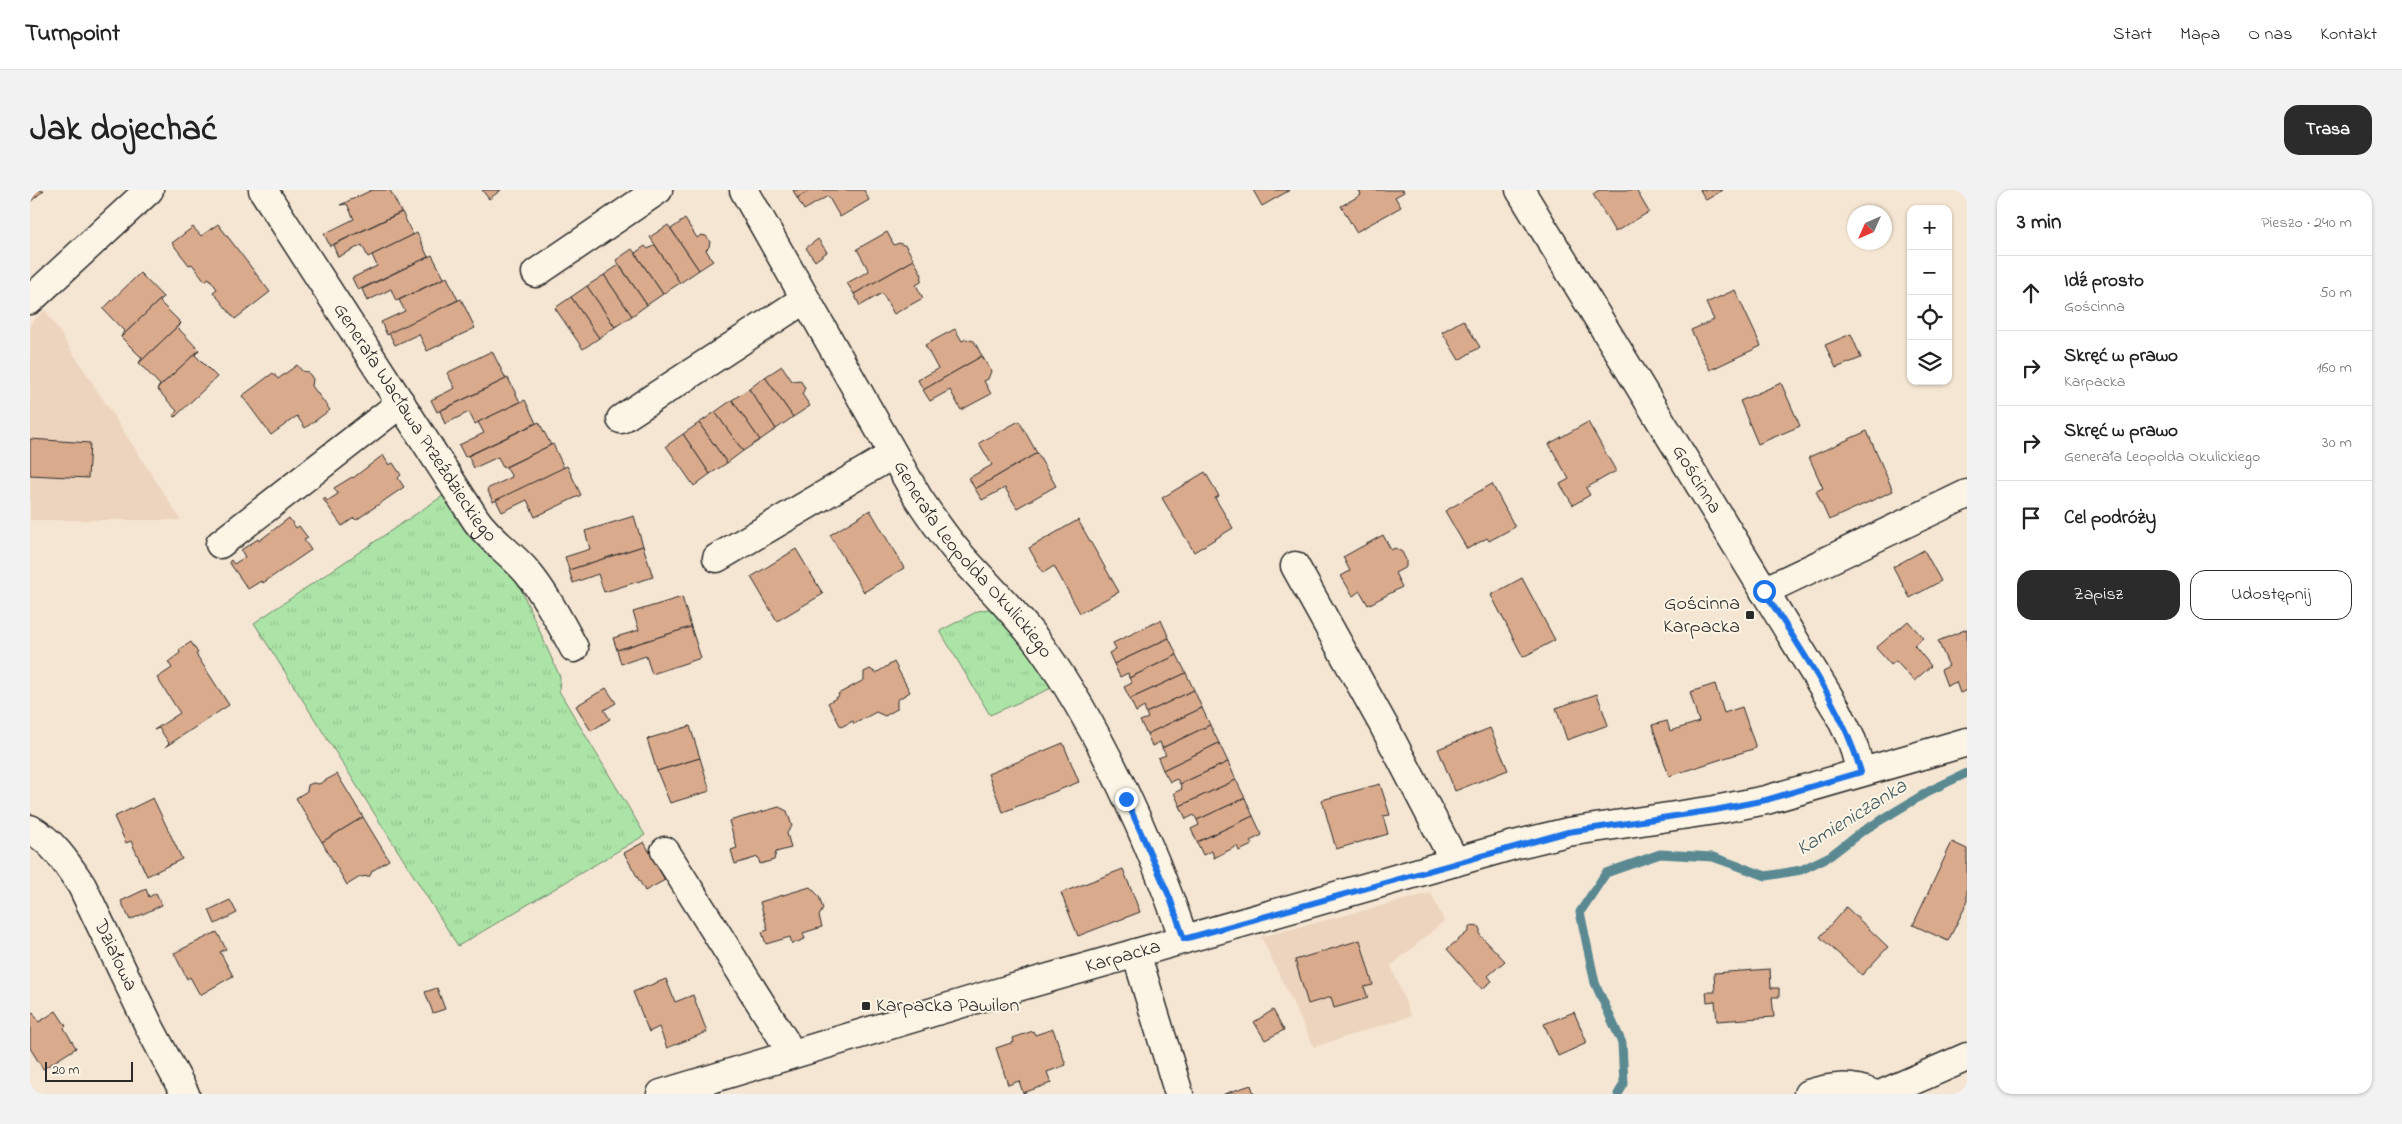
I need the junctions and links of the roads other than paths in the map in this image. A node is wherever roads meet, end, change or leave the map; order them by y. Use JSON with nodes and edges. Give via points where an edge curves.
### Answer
{"nodes":[{"id":1,"x":149,"y":190,"type":"edge"},
{"id":2,"x":263,"y":190,"type":"edge"},
{"id":3,"x":658,"y":190,"type":"edge"},
{"id":4,"x":744,"y":190,"type":"edge"},
{"id":5,"x":1520,"y":190,"type":"edge"},
{"id":6,"x":536,"y":273,"type":"dead end"},
{"id":7,"x":804,"y":299,"type":"junction"},
{"id":8,"x":30,"y":300,"type":"edge"},
{"id":9,"x":401,"y":403,"type":"junction"},
{"id":10,"x":621,"y":420,"type":"dead end"},
{"id":11,"x":892,"y":455,"type":"junction"},
{"id":12,"x":1967,"y":494,"type":"edge"},
{"id":13,"x":220,"y":544,"type":"dead end"},
{"id":14,"x":718,"y":558,"type":"dead end"},
{"id":15,"x":1295,"y":566,"type":"dead end"},
{"id":16,"x":1764,"y":591,"type":"junction"},
{"id":17,"x":574,"y":648,"type":"dead end"},
{"id":18,"x":1967,"y":742,"type":"edge"},
{"id":19,"x":1861,"y":772,"type":"junction"},
{"id":20,"x":30,"y":829,"type":"edge"},
{"id":21,"x":665,"y":851,"type":"dead end"},
{"id":22,"x":1455,"y":862,"type":"junction"},
{"id":23,"x":1184,"y":939,"type":"junction"},
{"id":24,"x":1136,"y":953,"type":"junction"},
{"id":25,"x":792,"y":1054,"type":"junction"},
{"id":26,"x":1967,"y":1057,"type":"edge"},
{"id":27,"x":185,"y":1094,"type":"edge"},
{"id":28,"x":661,"y":1094,"type":"edge"},
{"id":29,"x":1179,"y":1094,"type":"edge"},
{"id":30,"x":1808,"y":1094,"type":"edge"},
{"id":31,"x":1873,"y":1094,"type":"edge"},
{"id":32,"x":1882,"y":1094,"type":"edge"}],
"edges":[{"from":1,"to":8,"type":"street"},
{"from":2,"to":9,"type":"street","name":"Generała Wacława Przeździeckiego"},
{"from":3,"to":6,"type":"street"},
{"from":4,"to":7,"type":"street","name":"Generała Leopolda Okulickiego"},
{"from":5,"to":16,"type":"street","name":"Gościnna"},
{"from":7,"to":10,"type":"street"},
{"from":7,"to":11,"type":"street","name":"Generała Leopolda Okulickiego"},
{"from":9,"to":13,"type":"street"},
{"from":9,"to":17,"type":"street","name":"Generała Wacława Przeździeckiego","via":[[476,520],[528,574]]},
{"from":11,"to":14,"type":"street"},
{"from":11,"to":23,"type":"street","name":"Generała Leopolda Okulickiego","via":[[943,534],[1006,602],[1060,674],[1089,723],[1126,799],[1170,898]]},
{"from":12,"to":16,"type":"street"},
{"from":15,"to":22,"type":"street"},
{"from":16,"to":19,"type":"street","name":"Gościnna","via":[[1837,710],[1852,741]]},
{"from":18,"to":19,"type":"street","name":"Karpacka"},
{"from":19,"to":22,"type":"street","name":"Karpacka","via":[[1766,800],[1568,832]]},
{"from":20,"to":27,"type":"street","name":"Działowa","via":[[53,847],[82,886]]},
{"from":21,"to":25,"type":"street"},
{"from":22,"to":23,"type":"street","name":"Karpacka"},
{"from":23,"to":24,"type":"street","name":"Karpacka"},
{"from":24,"to":25,"type":"street","name":"Karpacka"},
{"from":24,"to":29,"type":"street"},
{"from":25,"to":28,"type":"street","name":"Karpacka"},
{"from":26,"to":32,"type":"street"},
{"from":30,"to":31,"type":"street","via":[[1823,1089],[1852,1087]]}]}
